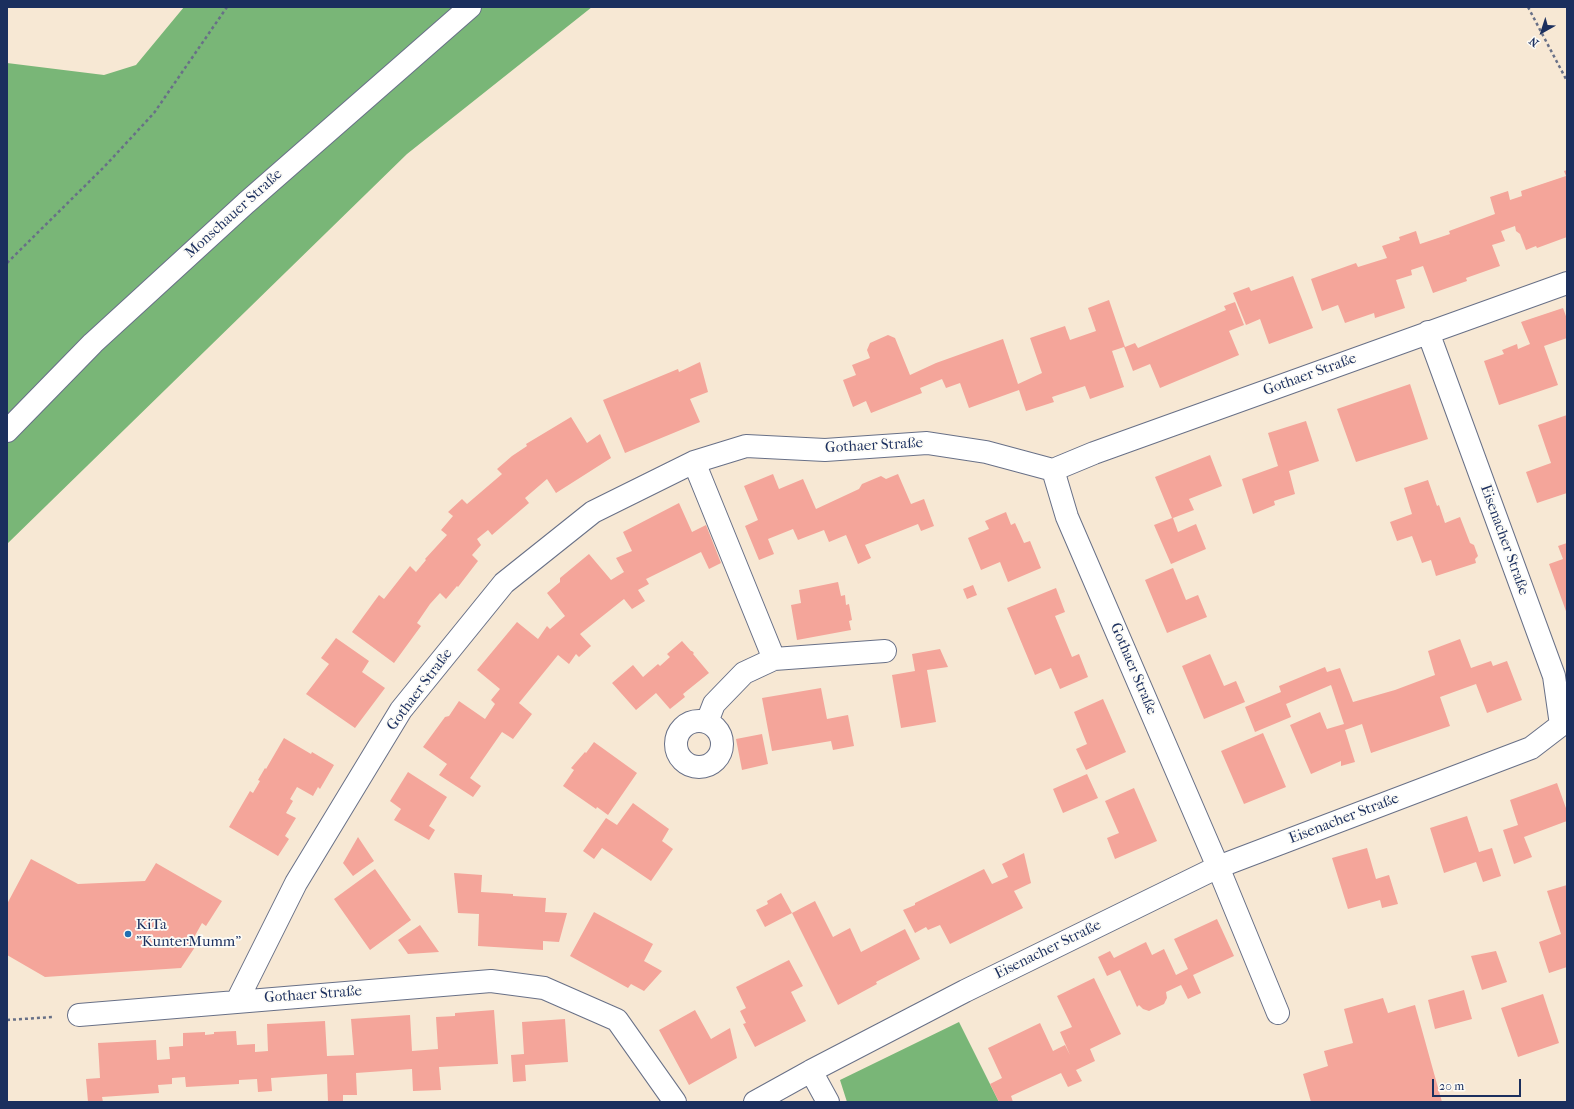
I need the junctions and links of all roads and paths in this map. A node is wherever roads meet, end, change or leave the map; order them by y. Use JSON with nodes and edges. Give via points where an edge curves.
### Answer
{"nodes":[{"id":1,"x":227,"y":7,"type":"edge"},
{"id":2,"x":470,"y":7,"type":"edge"},
{"id":3,"x":1528,"y":7,"type":"edge"},
{"id":4,"x":1567,"y":81,"type":"edge"},
{"id":5,"x":7,"y":263,"type":"edge"},
{"id":6,"x":1567,"y":283,"type":"edge"},
{"id":7,"x":1428,"y":332,"type":"junction"},
{"id":8,"x":7,"y":431,"type":"edge"},
{"id":9,"x":694,"y":462,"type":"junction"},
{"id":10,"x":1053,"y":470,"type":"junction"},
{"id":11,"x":885,"y":651,"type":"dead end"},
{"id":12,"x":774,"y":659,"type":"junction"},
{"id":13,"x":707,"y":722,"type":"dead end"},
{"id":14,"x":1564,"y":727,"type":"edge"},
{"id":15,"x":1218,"y":867,"type":"junction"},
{"id":16,"x":237,"y":1001,"type":"junction"},
{"id":17,"x":1278,"y":1013,"type":"dead end"},
{"id":18,"x":80,"y":1015,"type":"joint"},
{"id":19,"x":7,"y":1020,"type":"edge"},
{"id":20,"x":810,"y":1071,"type":"junction"},
{"id":21,"x":675,"y":1102,"type":"edge"},
{"id":22,"x":755,"y":1102,"type":"edge"},
{"id":23,"x":828,"y":1102,"type":"edge"}],
"edges":[{"from":1,"to":5,"type":"path","via":[[154,113],[105,166]]},
{"from":2,"to":8,"type":"street","name":"Monschauer Straße","via":[[246,203],[111,326]]},
{"from":3,"to":4,"type":"path"},
{"from":6,"to":7,"type":"street","name":"Gothaer Straße"},
{"from":7,"to":10,"type":"street","name":"Gothaer Straße","via":[[1094,452]]},
{"from":7,"to":14,"type":"street","name":"Eisenacher Straße","via":[[1554,676]]},
{"from":9,"to":10,"type":"street","name":"Gothaer Straße","via":[[746,446],[825,450],[927,443],[986,452]]},
{"from":9,"to":12,"type":"street"},
{"from":9,"to":16,"type":"street","name":"Gothaer Straße","via":[[593,512],[504,583],[401,710],[296,883]]},
{"from":10,"to":15,"type":"street","name":"Gothaer Straße","via":[[1067,517]]},
{"from":11,"to":12,"type":"street"},
{"from":12,"to":13,"type":"street","via":[[744,673],[714,704]]},
{"from":14,"to":15,"type":"street","name":"Eisenacher Straße","via":[[1531,748]]},
{"from":15,"to":17,"type":"street","name":"Gothaer Straße"},
{"from":15,"to":20,"type":"street","name":"Eisenacher Straße","via":[[965,991]]},
{"from":16,"to":18,"type":"street","name":"Gothaer Straße"},
{"from":16,"to":21,"type":"street","name":"Gothaer Straße","via":[[491,981],[544,988],[617,1020]]},
{"from":18,"to":19,"type":"path"},
{"from":20,"to":22,"type":"street","name":"Eisenacher Straße"},
{"from":20,"to":23,"type":"street"}]}
